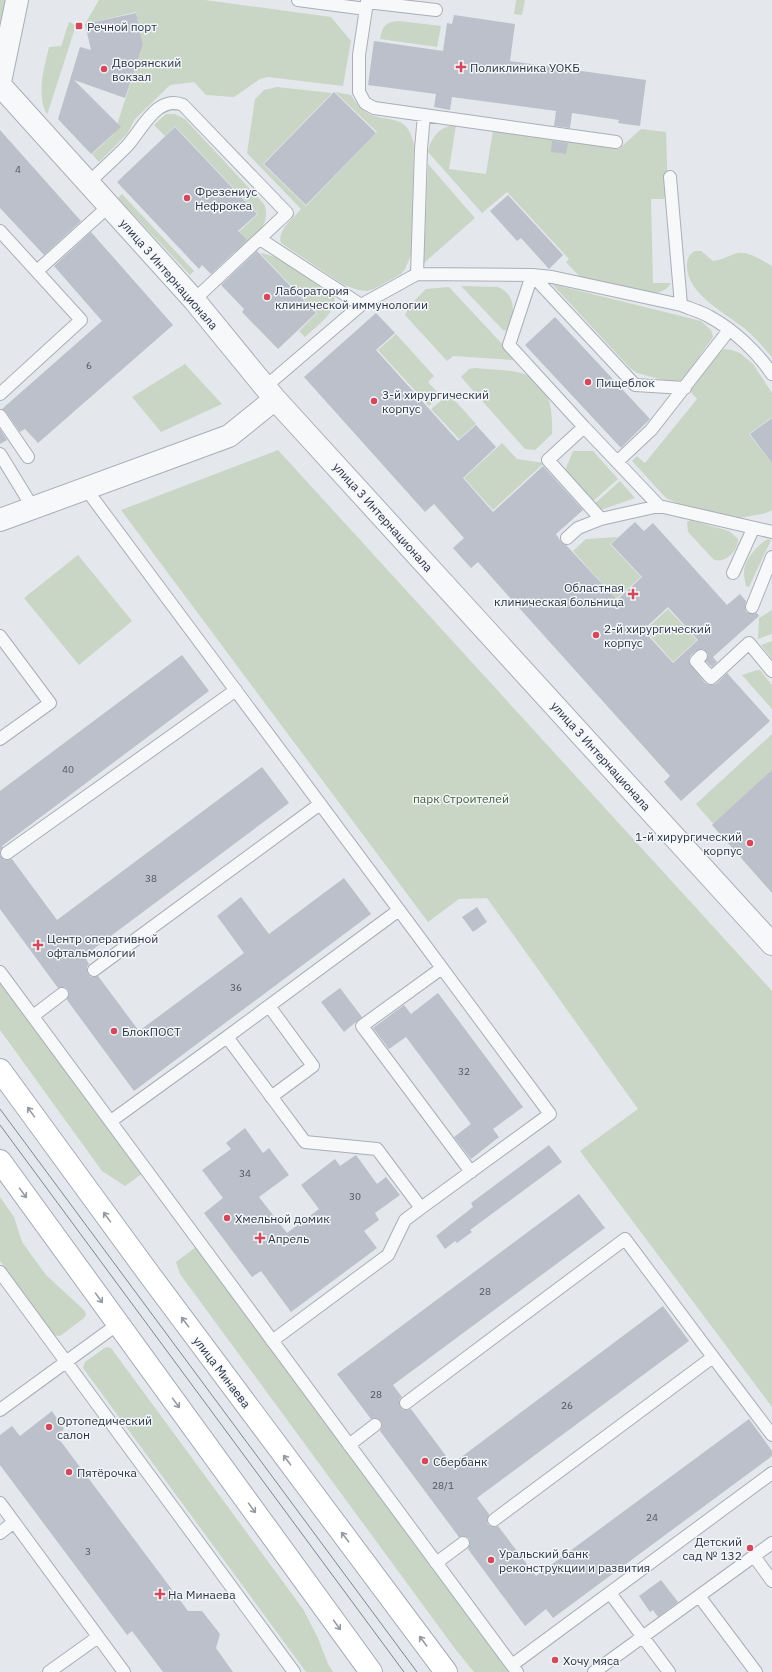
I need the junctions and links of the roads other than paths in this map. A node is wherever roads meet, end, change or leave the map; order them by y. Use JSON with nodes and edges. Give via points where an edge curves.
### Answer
{"nodes":[{"id":1,"x":17,"y":0,"type":"edge"},
{"id":2,"x":298,"y":0,"type":"edge"},
{"id":3,"x":366,"y":9,"type":"junction"},
{"id":4,"x":436,"y":10,"type":"dead end"},
{"id":5,"x":0,"y":84,"type":"edge"},
{"id":6,"x":424,"y":115,"type":"junction"},
{"id":7,"x":616,"y":142,"type":"dead end"},
{"id":8,"x":670,"y":177,"type":"dead end"},
{"id":9,"x":88,"y":183,"type":"junction"},
{"id":10,"x":109,"y":206,"type":"junction"},
{"id":11,"x":0,"y":230,"type":"edge"},
{"id":12,"x":260,"y":239,"type":"junction"},
{"id":13,"x":36,"y":271,"type":"junction"},
{"id":14,"x":417,"y":274,"type":"junction"},
{"id":15,"x":532,"y":275,"type":"junction"},
{"id":16,"x":194,"y":300,"type":"junction"},
{"id":17,"x":361,"y":305,"type":"junction"},
{"id":18,"x":681,"y":305,"type":"junction"},
{"id":19,"x":729,"y":330,"type":"junction"},
{"id":20,"x":772,"y":374,"type":"edge"},
{"id":21,"x":685,"y":388,"type":"junction"},
{"id":22,"x":270,"y":393,"type":"junction"},
{"id":23,"x":0,"y":394,"type":"edge"},
{"id":24,"x":0,"y":416,"type":"edge"},
{"id":25,"x":584,"y":427,"type":"junction"},
{"id":26,"x":0,"y":454,"type":"edge"},
{"id":27,"x":28,"y":456,"type":"dead end"},
{"id":28,"x":617,"y":462,"type":"junction"},
{"id":29,"x":86,"y":489,"type":"junction"},
{"id":30,"x":659,"y":506,"type":"junction"},
{"id":31,"x":33,"y":508,"type":"junction"},
{"id":32,"x":601,"y":519,"type":"junction"},
{"id":33,"x":0,"y":520,"type":"edge"},
{"id":34,"x":753,"y":529,"type":"junction"},
{"id":35,"x":772,"y":532,"type":"edge"},
{"id":36,"x":566,"y":538,"type":"dead end"},
{"id":37,"x":772,"y":557,"type":"edge"},
{"id":38,"x":733,"y":573,"type":"dead end"},
{"id":39,"x":752,"y":607,"type":"dead end"},
{"id":40,"x":0,"y":636,"type":"edge"},
{"id":41,"x":701,"y":656,"type":"dead end"},
{"id":42,"x":772,"y":671,"type":"edge"},
{"id":43,"x":236,"y":690,"type":"junction"},
{"id":44,"x":0,"y":739,"type":"edge"},
{"id":45,"x":320,"y":804,"type":"junction"},
{"id":46,"x":7,"y":853,"type":"dead end"},
{"id":47,"x":399,"y":910,"type":"junction"},
{"id":48,"x":772,"y":944,"type":"edge"},
{"id":49,"x":442,"y":968,"type":"junction"},
{"id":50,"x":94,"y":970,"type":"dead end"},
{"id":51,"x":0,"y":972,"type":"edge"},
{"id":52,"x":62,"y":994,"type":"dead end"},
{"id":53,"x":269,"y":1006,"type":"junction"},
{"id":54,"x":33,"y":1016,"type":"junction"},
{"id":55,"x":227,"y":1037,"type":"junction"},
{"id":56,"x":0,"y":1070,"type":"edge"},
{"id":57,"x":271,"y":1097,"type":"junction"},
{"id":58,"x":111,"y":1121,"type":"junction"},
{"id":59,"x":0,"y":1161,"type":"edge"},
{"id":60,"x":471,"y":1172,"type":"junction"},
{"id":61,"x":421,"y":1208,"type":"junction"},
{"id":62,"x":0,"y":1272,"type":"edge"},
{"id":63,"x":118,"y":1324,"type":"junction"},
{"id":64,"x":272,"y":1341,"type":"junction"},
{"id":65,"x":713,"y":1357,"type":"junction"},
{"id":66,"x":65,"y":1362,"type":"junction"},
{"id":67,"x":406,"y":1403,"type":"dead end"},
{"id":68,"x":0,"y":1410,"type":"edge"},
{"id":69,"x":375,"y":1425,"type":"dead end"},
{"id":70,"x":772,"y":1435,"type":"edge"},
{"id":71,"x":349,"y":1445,"type":"junction"},
{"id":72,"x":772,"y":1473,"type":"edge"},
{"id":73,"x":0,"y":1503,"type":"edge"},
{"id":74,"x":494,"y":1520,"type":"dead end"},
{"id":75,"x":14,"y":1522,"type":"junction"},
{"id":76,"x":0,"y":1533,"type":"edge"},
{"id":77,"x":463,"y":1543,"type":"dead end"},
{"id":78,"x":772,"y":1543,"type":"edge"},
{"id":79,"x":754,"y":1556,"type":"junction"},
{"id":80,"x":436,"y":1563,"type":"junction"},
{"id":81,"x":772,"y":1581,"type":"edge"},
{"id":82,"x":610,"y":1593,"type":"junction"},
{"id":83,"x":699,"y":1596,"type":"junction"},
{"id":84,"x":98,"y":1636,"type":"junction"},
{"id":85,"x":642,"y":1637,"type":"junction"},
{"id":86,"x":514,"y":1668,"type":"edge"},
{"id":87,"x":48,"y":1672,"type":"edge"},
{"id":88,"x":124,"y":1672,"type":"edge"},
{"id":89,"x":294,"y":1672,"type":"edge"},
{"id":90,"x":371,"y":1672,"type":"edge"},
{"id":91,"x":446,"y":1672,"type":"edge"},
{"id":92,"x":594,"y":1672,"type":"edge"},
{"id":93,"x":669,"y":1672,"type":"edge"},
{"id":94,"x":756,"y":1672,"type":"edge"}],
"edges":[{"from":1,"to":5,"type":"street"},
{"from":2,"to":3,"type":"lane"},
{"from":3,"to":4,"type":"lane","via":[[367,2]]},
{"from":3,"to":6,"type":"lane","via":[[359,55],[359,92],[362,100],[374,108]]},
{"from":5,"to":9,"type":"street","name":"улица 3 Интернационала"},
{"from":6,"to":7,"type":"lane"},
{"from":6,"to":14,"type":"lane"},
{"from":8,"to":18,"type":"lane"},
{"from":9,"to":10,"type":"street","name":"улица 3 Интернационала"},
{"from":9,"to":12,"type":"lane","via":[[128,146],[141,127],[158,110],[170,102],[178,103],[287,213]]},
{"from":10,"to":13,"type":"lane"},
{"from":10,"to":16,"type":"street","name":"улица 3 Интернационала"},
{"from":11,"to":13,"type":"lane"},
{"from":12,"to":16,"type":"lane"},
{"from":12,"to":17,"type":"lane"},
{"from":13,"to":23,"type":"lane","via":[[81,320]]},
{"from":14,"to":15,"type":"lane"},
{"from":14,"to":17,"type":"lane"},
{"from":15,"to":18,"type":"lane"},
{"from":15,"to":21,"type":"lane","via":[[635,385]]},
{"from":15,"to":25,"type":"lane","via":[[509,345]]},
{"from":16,"to":22,"type":"street","name":"улица 3 Интернационала"},
{"from":17,"to":22,"type":"lane"},
{"from":18,"to":19,"type":"lane","via":[[710,316]]},
{"from":19,"to":20,"type":"lane","via":[[760,358]]},
{"from":19,"to":21,"type":"lane"},
{"from":21,"to":28,"type":"lane","via":[[652,430]]},
{"from":22,"to":29,"type":"street","via":[[229,436]]},
{"from":22,"to":48,"type":"street","name":"улица 3 Интернационала"},
{"from":24,"to":27,"type":"lane"},
{"from":25,"to":28,"type":"lane"},
{"from":25,"to":32,"type":"lane","via":[[548,460]]},
{"from":26,"to":31,"type":"lane"},
{"from":28,"to":30,"type":"lane"},
{"from":29,"to":31,"type":"street"},
{"from":29,"to":43,"type":"lane"},
{"from":30,"to":32,"type":"lane"},
{"from":30,"to":34,"type":"lane"},
{"from":31,"to":33,"type":"street"},
{"from":32,"to":36,"type":"lane","via":[[578,528]]},
{"from":34,"to":35,"type":"lane"},
{"from":34,"to":38,"type":"lane"},
{"from":37,"to":39,"type":"lane"},
{"from":40,"to":44,"type":"lane","via":[[50,703]]},
{"from":41,"to":42,"type":"lane","via":[[696,661],[711,678],[749,642]]},
{"from":43,"to":45,"type":"lane"},
{"from":43,"to":46,"type":"lane"},
{"from":45,"to":47,"type":"lane"},
{"from":45,"to":50,"type":"lane"},
{"from":47,"to":49,"type":"lane"},
{"from":47,"to":53,"type":"lane"},
{"from":49,"to":60,"type":"lane","via":[[550,1114]]},
{"from":49,"to":60,"type":"lane","via":[[362,1026]]},
{"from":51,"to":54,"type":"lane"},
{"from":52,"to":54,"type":"lane"},
{"from":53,"to":55,"type":"lane"},
{"from":53,"to":57,"type":"lane","via":[[313,1066]]},
{"from":54,"to":58,"type":"lane"},
{"from":55,"to":57,"type":"lane"},
{"from":55,"to":58,"type":"lane"},
{"from":91,"to":56,"type":"main road","name":"улица Минаева","one_way":true},
{"from":57,"to":61,"type":"lane","via":[[305,1142],[377,1149]]},
{"from":58,"to":64,"type":"lane"},
{"from":59,"to":63,"type":"main road","one_way":true},
{"from":60,"to":61,"type":"lane"},
{"from":61,"to":64,"type":"lane","via":[[405,1220],[388,1255]]},
{"from":62,"to":66,"type":"lane"},
{"from":63,"to":66,"type":"lane"},
{"from":63,"to":90,"type":"main road","one_way":true},
{"from":64,"to":71,"type":"lane"},
{"from":65,"to":67,"type":"lane","via":[[625,1239]]},
{"from":65,"to":70,"type":"lane"},
{"from":65,"to":74,"type":"lane"},
{"from":66,"to":68,"type":"lane"},
{"from":66,"to":89,"type":"lane"},
{"from":69,"to":71,"type":"lane"},
{"from":71,"to":80,"type":"lane"},
{"from":72,"to":82,"type":"lane"},
{"from":73,"to":75,"type":"lane"},
{"from":75,"to":76,"type":"lane"},
{"from":75,"to":84,"type":"lane"},
{"from":77,"to":80,"type":"lane"},
{"from":78,"to":79,"type":"lane"},
{"from":79,"to":81,"type":"lane"},
{"from":79,"to":83,"type":"lane"},
{"from":80,"to":86,"type":"lane"},
{"from":82,"to":85,"type":"lane"},
{"from":82,"to":86,"type":"lane"},
{"from":83,"to":85,"type":"lane"},
{"from":83,"to":94,"type":"lane"},
{"from":84,"to":87,"type":"lane"},
{"from":84,"to":88,"type":"lane"},
{"from":85,"to":92,"type":"lane"},
{"from":85,"to":93,"type":"lane"}]}
